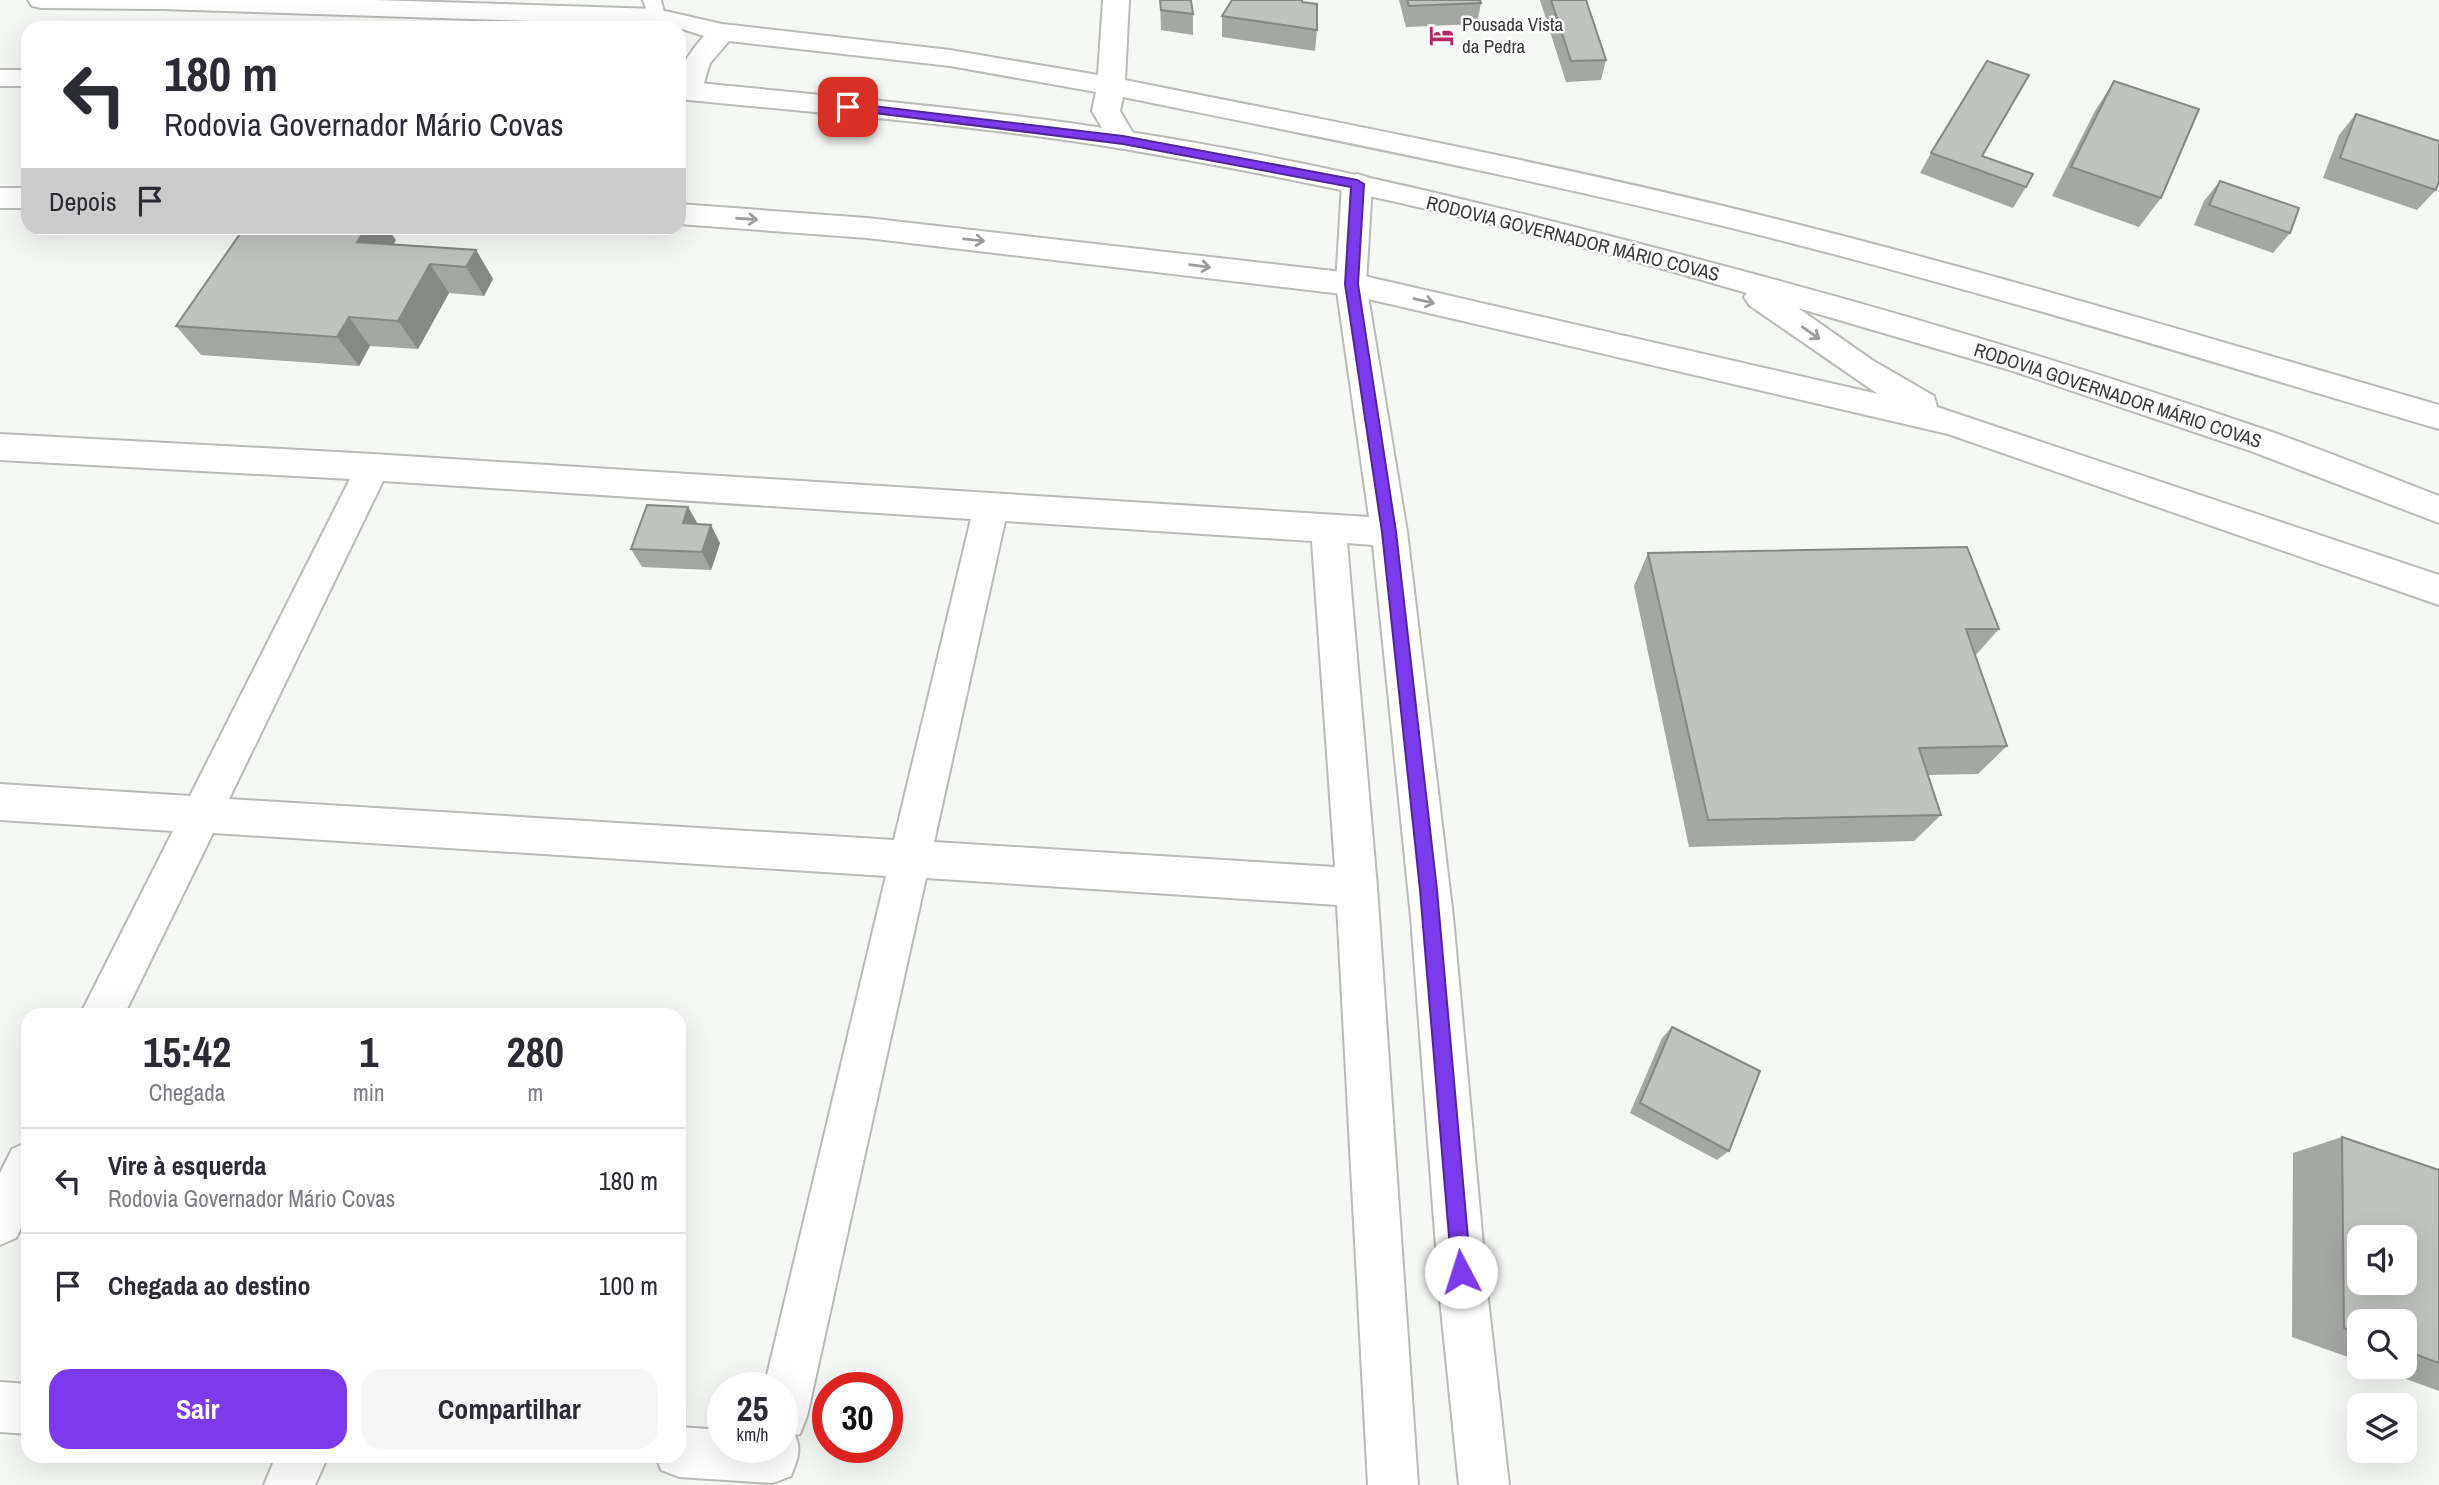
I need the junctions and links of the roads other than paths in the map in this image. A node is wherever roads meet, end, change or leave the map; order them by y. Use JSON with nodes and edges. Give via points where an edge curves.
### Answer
{"nodes":[{"id":1,"x":41,"y":0,"type":"edge"},
{"id":2,"x":1116,"y":0,"type":"edge"},
{"id":3,"x":654,"y":8,"type":"edge"},
{"id":4,"x":722,"y":32,"type":"junction"},
{"id":5,"x":0,"y":78,"type":"edge"},
{"id":6,"x":21,"y":78,"type":"edge"},
{"id":7,"x":686,"y":86,"type":"edge"},
{"id":8,"x":1111,"y":86,"type":"junction"},
{"id":9,"x":686,"y":90,"type":"edge"},
{"id":10,"x":1123,"y":140,"type":"junction"},
{"id":11,"x":1357,"y":184,"type":"junction"},
{"id":12,"x":0,"y":198,"type":"edge"},
{"id":13,"x":21,"y":198,"type":"edge"},
{"id":14,"x":686,"y":215,"type":"edge"},
{"id":15,"x":1735,"y":279,"type":"junction"},
{"id":16,"x":1351,"y":284,"type":"junction"},
{"id":17,"x":2439,"y":417,"type":"edge"},
{"id":18,"x":1952,"y":423,"type":"junction"},
{"id":19,"x":0,"y":447,"type":"edge"},
{"id":20,"x":373,"y":467,"type":"junction"},
{"id":21,"x":991,"y":506,"type":"junction"},
{"id":22,"x":2439,"y":510,"type":"edge"},
{"id":23,"x":1328,"y":527,"type":"junction"},
{"id":24,"x":1389,"y":532,"type":"junction"},
{"id":25,"x":2439,"y":590,"type":"edge"},
{"id":26,"x":0,"y":802,"type":"edge"},
{"id":27,"x":201,"y":815,"type":"junction"},
{"id":28,"x":910,"y":859,"type":"junction"},
{"id":29,"x":1357,"y":887,"type":"junction"},
{"id":30,"x":105,"y":1008,"type":"edge"},
{"id":31,"x":21,"y":1179,"type":"edge"},
{"id":32,"x":0,"y":1222,"type":"edge"},
{"id":33,"x":792,"y":1372,"type":"edge"},
{"id":34,"x":0,"y":1407,"type":"edge"},
{"id":35,"x":21,"y":1408,"type":"edge"},
{"id":36,"x":686,"y":1452,"type":"edge"},
{"id":37,"x":707,"y":1454,"type":"edge"},
{"id":38,"x":300,"y":1463,"type":"edge"},
{"id":39,"x":289,"y":1485,"type":"edge"},
{"id":40,"x":1393,"y":1485,"type":"edge"},
{"id":41,"x":1484,"y":1485,"type":"edge"}],
"edges":[{"from":1,"to":3,"type":"main road"},
{"from":2,"to":8,"type":"main road"},
{"from":3,"to":4,"type":"main road"},
{"from":4,"to":7,"type":"main road","via":[[697,61]]},
{"from":4,"to":8,"type":"main road","via":[[950,58]]},
{"from":5,"to":6,"type":"main road"},
{"from":8,"to":10,"type":"main road","via":[[1106,111]]},
{"from":8,"to":17,"type":"main road","via":[[1511,166],[1784,231]]},
{"from":9,"to":10,"type":"main road","name":"RODOVIA GOVERNADOR MÁRIO COVAS"},
{"from":10,"to":11,"type":"main road","name":"RODOVIA GOVERNADOR MÁRIO COVAS"},
{"from":11,"to":15,"type":"main road","name":"RODOVIA GOVERNADOR MÁRIO COVAS"},
{"from":11,"to":16,"type":"main road"},
{"from":12,"to":13,"type":"main road"},
{"from":14,"to":16,"type":"main road","one_way":true,"via":[[867,228]]},
{"from":15,"to":18,"type":"main road","one_way":true,"via":[[1861,368]]},
{"from":15,"to":22,"type":"main road","name":"RODOVIA GOVERNADOR MÁRIO COVAS","via":[[2022,362],[2260,441]]},
{"from":16,"to":18,"type":"main road","one_way":true},
{"from":16,"to":24,"type":"main road"},
{"from":18,"to":25,"type":"main road"},
{"from":19,"to":20,"type":"main road"},
{"from":20,"to":21,"type":"main road"},
{"from":20,"to":27,"type":"main road"},
{"from":21,"to":23,"type":"main road"},
{"from":21,"to":28,"type":"main road"},
{"from":23,"to":24,"type":"main road"},
{"from":23,"to":29,"type":"main road"},
{"from":24,"to":41,"type":"main road","via":[[1432,917]]},
{"from":26,"to":27,"type":"main road"},
{"from":27,"to":28,"type":"main road"},
{"from":27,"to":30,"type":"main road"},
{"from":28,"to":29,"type":"main road"},
{"from":28,"to":33,"type":"main road"},
{"from":29,"to":40,"type":"main road"},
{"from":31,"to":32,"type":"main road"},
{"from":34,"to":35,"type":"main road"},
{"from":36,"to":37,"type":"main road"},
{"from":38,"to":39,"type":"main road"}]}
